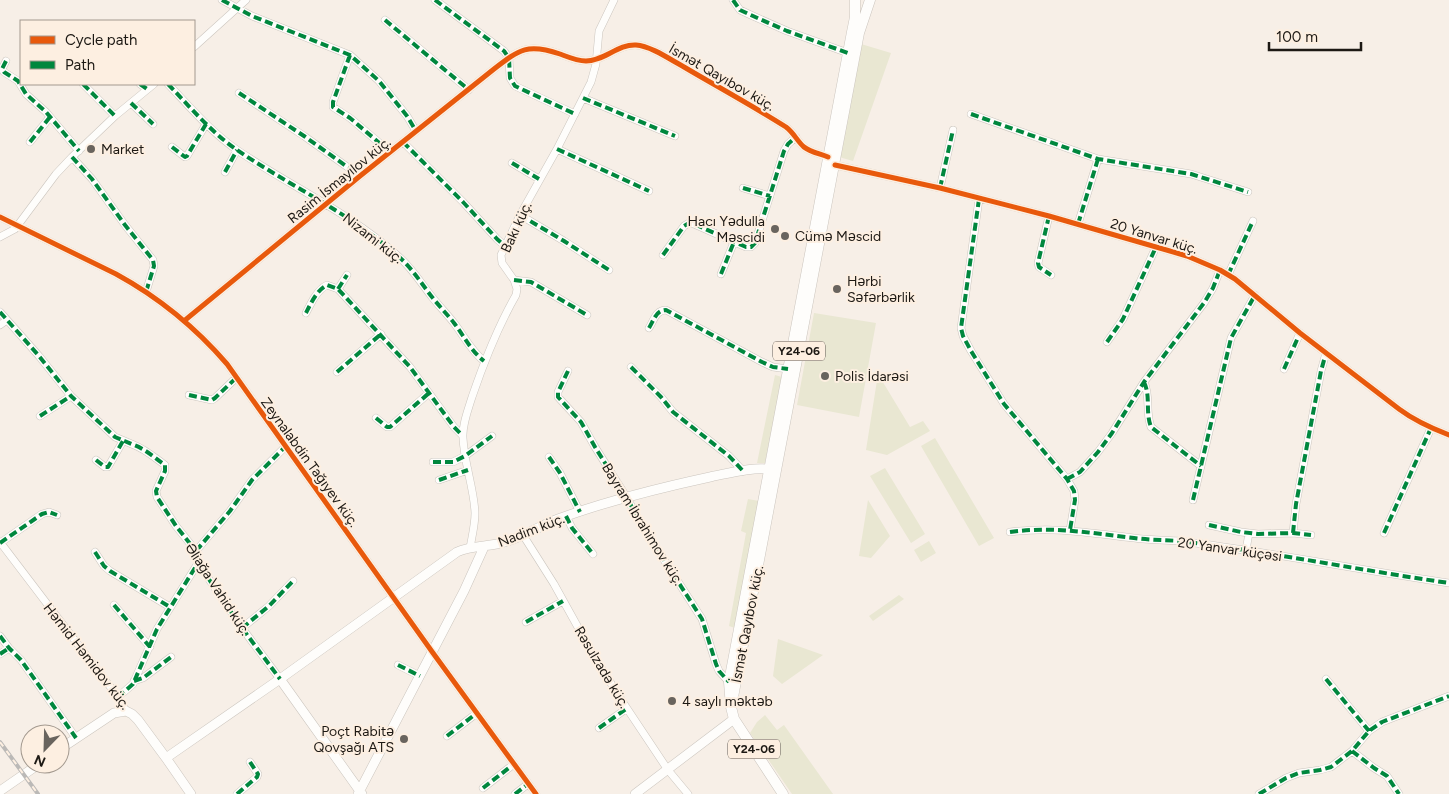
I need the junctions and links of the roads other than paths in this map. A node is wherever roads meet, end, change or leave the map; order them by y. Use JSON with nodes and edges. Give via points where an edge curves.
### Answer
{"nodes":[{"id":1,"x":222,"y":0,"type":"edge"},
{"id":2,"x":246,"y":0,"type":"edge"},
{"id":3,"x":435,"y":0,"type":"edge"},
{"id":4,"x":614,"y":0,"type":"edge"},
{"id":5,"x":733,"y":0,"type":"edge"},
{"id":6,"x":855,"y":0,"type":"edge"},
{"id":7,"x":870,"y":0,"type":"edge"},
{"id":8,"x":236,"y":8,"type":"junction"},
{"id":9,"x":385,"y":20,"type":"dead end"},
{"id":10,"x":195,"y":46,"type":"edge"},
{"id":11,"x":848,"y":53,"type":"junction"},
{"id":12,"x":350,"y":55,"type":"junction"},
{"id":13,"x":510,"y":58,"type":"junction"},
{"id":14,"x":597,"y":59,"type":"junction"},
{"id":15,"x":6,"y":61,"type":"dead end"},
{"id":16,"x":20,"y":84,"type":"edge"},
{"id":17,"x":20,"y":85,"type":"edge"},
{"id":18,"x":84,"y":85,"type":"edge"},
{"id":19,"x":141,"y":85,"type":"edge"},
{"id":20,"x":153,"y":85,"type":"edge"},
{"id":21,"x":169,"y":85,"type":"edge"},
{"id":22,"x":147,"y":89,"type":"junction"},
{"id":23,"x":469,"y":90,"type":"junction"},
{"id":24,"x":239,"y":92,"type":"dead end"},
{"id":25,"x":583,"y":98,"type":"junction"},
{"id":26,"x":131,"y":103,"type":"junction"},
{"id":27,"x":575,"y":114,"type":"junction"},
{"id":28,"x":971,"y":114,"type":"dead end"},
{"id":29,"x":50,"y":116,"type":"junction"},
{"id":30,"x":115,"y":116,"type":"junction"},
{"id":31,"x":153,"y":124,"type":"dead end"},
{"id":32,"x":206,"y":124,"type":"junction"},
{"id":33,"x":953,"y":130,"type":"dead end"},
{"id":34,"x":416,"y":131,"type":"junction"},
{"id":35,"x":675,"y":136,"type":"dead end"},
{"id":36,"x":796,"y":137,"type":"junction"},
{"id":37,"x":30,"y":142,"type":"dead end"},
{"id":38,"x":402,"y":142,"type":"junction"},
{"id":39,"x":172,"y":147,"type":"dead end"},
{"id":40,"x":557,"y":149,"type":"junction"},
{"id":41,"x":237,"y":150,"type":"junction"},
{"id":42,"x":79,"y":151,"type":"junction"},
{"id":43,"x":390,"y":152,"type":"junction"},
{"id":44,"x":72,"y":157,"type":"junction"},
{"id":45,"x":1098,"y":159,"type":"junction"},
{"id":46,"x":832,"y":161,"type":"junction"},
{"id":47,"x":512,"y":163,"type":"dead end"},
{"id":48,"x":225,"y":172,"type":"dead end"},
{"id":49,"x":360,"y":176,"type":"junction"},
{"id":50,"x":539,"y":179,"type":"junction"},
{"id":51,"x":744,"y":188,"type":"dead end"},
{"id":52,"x":940,"y":188,"type":"junction"},
{"id":53,"x":649,"y":191,"type":"dead end"},
{"id":54,"x":1248,"y":192,"type":"dead end"},
{"id":55,"x":770,"y":196,"type":"junction"},
{"id":56,"x":979,"y":198,"type":"junction"},
{"id":57,"x":326,"y":205,"type":"junction"},
{"id":58,"x":520,"y":215,"type":"junction"},
{"id":59,"x":1049,"y":216,"type":"junction"},
{"id":60,"x":0,"y":217,"type":"edge"},
{"id":61,"x":1253,"y":221,"type":"dead end"},
{"id":62,"x":1078,"y":224,"type":"junction"},
{"id":63,"x":18,"y":226,"type":"junction"},
{"id":64,"x":0,"y":237,"type":"edge"},
{"id":65,"x":734,"y":242,"type":"junction"},
{"id":66,"x":505,"y":246,"type":"junction"},
{"id":67,"x":1156,"y":247,"type":"junction"},
{"id":68,"x":663,"y":256,"type":"dead end"},
{"id":69,"x":609,"y":270,"type":"dead end"},
{"id":70,"x":1220,"y":270,"type":"junction"},
{"id":71,"x":721,"y":274,"type":"dead end"},
{"id":72,"x":1050,"y":274,"type":"dead end"},
{"id":73,"x":347,"y":275,"type":"dead end"},
{"id":74,"x":1228,"y":275,"type":"junction"},
{"id":75,"x":514,"y":280,"type":"junction"},
{"id":76,"x":338,"y":289,"type":"junction"},
{"id":77,"x":146,"y":292,"type":"junction"},
{"id":78,"x":1255,"y":295,"type":"junction"},
{"id":79,"x":0,"y":312,"type":"edge"},
{"id":80,"x":306,"y":313,"type":"dead end"},
{"id":81,"x":587,"y":315,"type":"dead end"},
{"id":82,"x":7,"y":320,"type":"junction"},
{"id":83,"x":184,"y":321,"type":"junction"},
{"id":84,"x":0,"y":326,"type":"edge"},
{"id":85,"x":649,"y":328,"type":"dead end"},
{"id":86,"x":1300,"y":333,"type":"junction"},
{"id":87,"x":381,"y":334,"type":"junction"},
{"id":88,"x":1107,"y":342,"type":"dead end"},
{"id":89,"x":1326,"y":353,"type":"junction"},
{"id":90,"x":484,"y":362,"type":"junction"},
{"id":91,"x":631,"y":367,"type":"dead end"},
{"id":92,"x":1284,"y":369,"type":"dead end"},
{"id":93,"x":568,"y":370,"type":"dead end"},
{"id":94,"x":788,"y":370,"type":"junction"},
{"id":95,"x":337,"y":372,"type":"dead end"},
{"id":96,"x":236,"y":378,"type":"junction"},
{"id":97,"x":1144,"y":382,"type":"junction"},
{"id":98,"x":429,"y":393,"type":"junction"},
{"id":99,"x":189,"y":395,"type":"dead end"},
{"id":100,"x":72,"y":396,"type":"junction"},
{"id":101,"x":40,"y":416,"type":"dead end"},
{"id":102,"x":376,"y":418,"type":"dead end"},
{"id":103,"x":1431,"y":428,"type":"junction"},
{"id":104,"x":462,"y":435,"type":"junction"},
{"id":105,"x":1449,"y":435,"type":"edge"},
{"id":106,"x":492,"y":436,"type":"dead end"},
{"id":107,"x":123,"y":441,"type":"junction"},
{"id":108,"x":285,"y":447,"type":"junction"},
{"id":109,"x":465,"y":456,"type":"junction"},
{"id":110,"x":549,"y":457,"type":"dead end"},
{"id":111,"x":96,"y":460,"type":"dead end"},
{"id":112,"x":432,"y":462,"type":"dead end"},
{"id":113,"x":1201,"y":466,"type":"junction"},
{"id":114,"x":773,"y":469,"type":"junction"},
{"id":115,"x":468,"y":470,"type":"junction"},
{"id":116,"x":743,"y":471,"type":"junction"},
{"id":117,"x":1067,"y":479,"type":"junction"},
{"id":118,"x":439,"y":480,"type":"dead end"},
{"id":119,"x":627,"y":498,"type":"junction"},
{"id":120,"x":1193,"y":500,"type":"dead end"},
{"id":121,"x":580,"y":512,"type":"junction"},
{"id":122,"x":57,"y":515,"type":"dead end"},
{"id":123,"x":566,"y":516,"type":"junction"},
{"id":124,"x":1209,"y":525,"type":"dead end"},
{"id":125,"x":1070,"y":530,"type":"junction"},
{"id":126,"x":1010,"y":532,"type":"dead end"},
{"id":127,"x":1249,"y":533,"type":"junction"},
{"id":128,"x":1293,"y":533,"type":"junction"},
{"id":129,"x":1384,"y":533,"type":"dead end"},
{"id":130,"x":523,"y":535,"type":"junction"},
{"id":131,"x":1311,"y":535,"type":"dead end"},
{"id":132,"x":0,"y":542,"type":"edge"},
{"id":133,"x":484,"y":547,"type":"junction"},
{"id":134,"x":470,"y":548,"type":"junction"},
{"id":135,"x":1246,"y":550,"type":"junction"},
{"id":136,"x":196,"y":551,"type":"junction"},
{"id":137,"x":95,"y":552,"type":"dead end"},
{"id":138,"x":592,"y":554,"type":"dead end"},
{"id":139,"x":198,"y":563,"type":"junction"},
{"id":140,"x":293,"y":581,"type":"dead end"},
{"id":141,"x":1449,"y":583,"type":"edge"},
{"id":142,"x":394,"y":598,"type":"junction"},
{"id":143,"x":563,"y":601,"type":"junction"},
{"id":144,"x":114,"y":605,"type":"dead end"},
{"id":145,"x":170,"y":607,"type":"junction"},
{"id":146,"x":526,"y":622,"type":"dead end"},
{"id":147,"x":242,"y":628,"type":"junction"},
{"id":148,"x":0,"y":636,"type":"edge"},
{"id":149,"x":150,"y":647,"type":"junction"},
{"id":150,"x":9,"y":648,"type":"junction"},
{"id":151,"x":433,"y":653,"type":"junction"},
{"id":152,"x":0,"y":654,"type":"edge"},
{"id":153,"x":171,"y":657,"type":"dead end"},
{"id":154,"x":398,"y":666,"type":"dead end"},
{"id":155,"x":420,"y":676,"type":"junction"},
{"id":156,"x":280,"y":679,"type":"junction"},
{"id":157,"x":1326,"y":679,"type":"dead end"},
{"id":158,"x":134,"y":680,"type":"junction"},
{"id":159,"x":729,"y":682,"type":"junction"},
{"id":160,"x":1449,"y":696,"type":"edge"},
{"id":161,"x":118,"y":697,"type":"junction"},
{"id":162,"x":732,"y":703,"type":"junction"},
{"id":163,"x":626,"y":708,"type":"junction"},
{"id":164,"x":126,"y":711,"type":"junction"},
{"id":165,"x":477,"y":713,"type":"junction"},
{"id":166,"x":734,"y":719,"type":"junction"},
{"id":167,"x":599,"y":728,"type":"dead end"},
{"id":168,"x":1369,"y":731,"type":"junction"},
{"id":169,"x":447,"y":736,"type":"dead end"},
{"id":170,"x":76,"y":738,"type":"junction"},
{"id":171,"x":70,"y":742,"type":"edge"},
{"id":172,"x":1352,"y":751,"type":"junction"},
{"id":173,"x":166,"y":758,"type":"junction"},
{"id":174,"x":250,"y":762,"type":"dead end"},
{"id":175,"x":514,"y":764,"type":"junction"},
{"id":176,"x":668,"y":770,"type":"junction"},
{"id":177,"x":25,"y":774,"type":"edge"},
{"id":178,"x":528,"y":784,"type":"junction"},
{"id":179,"x":483,"y":788,"type":"dead end"},
{"id":180,"x":0,"y":791,"type":"edge"},
{"id":181,"x":360,"y":793,"type":"edge"},
{"id":182,"x":191,"y":794,"type":"edge"},
{"id":183,"x":237,"y":794,"type":"edge"},
{"id":184,"x":515,"y":794,"type":"edge"},
{"id":185,"x":536,"y":794,"type":"edge"},
{"id":186,"x":635,"y":794,"type":"edge"},
{"id":187,"x":688,"y":794,"type":"edge"},
{"id":188,"x":783,"y":794,"type":"edge"},
{"id":189,"x":1259,"y":794,"type":"edge"},
{"id":190,"x":1400,"y":794,"type":"edge"}],
"edges":[{"from":1,"to":8,"type":"street"},
{"from":2,"to":8,"type":"street"},
{"from":3,"to":13,"type":"street"},
{"from":4,"to":14,"type":"street","name":"Bakı küç.","via":[[599,31]]},
{"from":5,"to":11,"type":"street","via":[[740,10],[752,16]]},
{"from":6,"to":11,"type":"main road","name":"İsmət Qayıbov küç.","number":"Y24-06"},
{"from":7,"to":46,"type":"main road","name":"İsmət Qayıbov küç.","number":"Y24-06"},
{"from":8,"to":10,"type":"street"},
{"from":8,"to":12,"type":"street"},
{"from":9,"to":23,"type":"street"},
{"from":11,"to":46,"type":"main road","name":"İsmət Qayıbov küç.","number":"Y24-06"},
{"from":12,"to":34,"type":"street","via":[[379,81]]},
{"from":12,"to":43,"type":"street","via":[[333,108]]},
{"from":13,"to":14,"type":"street","name":"İsmət Qayıbov küç.","via":[[529,48],[536,48],[573,59]]},
{"from":13,"to":23,"type":"street","name":"Rasim İsmayılov küç."},
{"from":13,"to":27,"type":"street","via":[[510,78],[515,86]]},
{"from":14,"to":25,"type":"street","name":"Bakı küç."},
{"from":14,"to":36,"type":"street","name":"İsmət Qayıbov küç.","via":[[636,45],[659,53],[788,128]]},
{"from":15,"to":16,"type":"street","via":[[2,69]]},
{"from":17,"to":29,"type":"street"},
{"from":18,"to":30,"type":"street"},
{"from":19,"to":22,"type":"street"},
{"from":20,"to":22,"type":"street"},
{"from":21,"to":32,"type":"street","name":"Nizami küç."},
{"from":22,"to":26,"type":"street"},
{"from":23,"to":34,"type":"street","name":"Rasim İsmayılov küç."},
{"from":24,"to":49,"type":"street"},
{"from":25,"to":27,"type":"street","name":"Bakı küç."},
{"from":25,"to":35,"type":"street"},
{"from":26,"to":30,"type":"street"},
{"from":26,"to":31,"type":"street"},
{"from":27,"to":40,"type":"street","name":"Bakı küç."},
{"from":28,"to":45,"type":"street"},
{"from":29,"to":37,"type":"street"},
{"from":29,"to":42,"type":"street"},
{"from":30,"to":42,"type":"street"},
{"from":32,"to":39,"type":"street","via":[[187,156]]},
{"from":32,"to":41,"type":"street","name":"Nizami küç."},
{"from":33,"to":52,"type":"street"},
{"from":34,"to":38,"type":"street","name":"Rasim İsmayılov küç."},
{"from":36,"to":46,"type":"street","name":"İsmət Qayıbov küç.","via":[[804,148]]},
{"from":36,"to":55,"type":"street","via":[[784,151]]},
{"from":38,"to":43,"type":"street","name":"Rasim İsmayılov küç."},
{"from":38,"to":66,"type":"street"},
{"from":40,"to":50,"type":"street","name":"Bakı küç."},
{"from":40,"to":53,"type":"street"},
{"from":41,"to":48,"type":"street"},
{"from":41,"to":57,"type":"street","name":"Nizami küç."},
{"from":42,"to":44,"type":"street"},
{"from":43,"to":49,"type":"street","name":"Rasim İsmayılov küç."},
{"from":44,"to":63,"type":"street"},
{"from":44,"to":77,"type":"street","via":[[153,260]]},
{"from":45,"to":54,"type":"street","via":[[1191,174]]},
{"from":45,"to":62,"type":"street"},
{"from":46,"to":52,"type":"street","name":"20 Yanvar küç."},
{"from":46,"to":94,"type":"main road","name":"İsmət Qayıbov küç.","number":"Y24-06"},
{"from":46,"to":114,"type":"main road","name":"İsmət Qayıbov küç.","number":"Y24-06"},
{"from":47,"to":50,"type":"street"},
{"from":49,"to":57,"type":"street","name":"Rasim İsmayılov küç."},
{"from":50,"to":58,"type":"street","name":"Bakı küç."},
{"from":51,"to":55,"type":"street"},
{"from":52,"to":56,"type":"street","name":"20 Yanvar küç."},
{"from":55,"to":65,"type":"street","via":[[752,247]]},
{"from":56,"to":59,"type":"street","name":"20 Yanvar küç."},
{"from":56,"to":117,"type":"street","via":[[961,328],[963,336],[1004,404]]},
{"from":57,"to":83,"type":"street","name":"Rasim İsmayılov küç."},
{"from":57,"to":90,"type":"street","name":"Nizami küç.","via":[[356,222],[400,257]]},
{"from":58,"to":66,"type":"street","name":"Bakı küç."},
{"from":58,"to":69,"type":"street"},
{"from":59,"to":62,"type":"street","name":"20 Yanvar küç."},
{"from":59,"to":72,"type":"street","via":[[1038,263]]},
{"from":60,"to":63,"type":"street","name":"Zeynalabdin Tağıyev küç."},
{"from":61,"to":74,"type":"street"},
{"from":62,"to":67,"type":"street","name":"20 Yanvar küç."},
{"from":63,"to":64,"type":"street"},
{"from":63,"to":77,"type":"street","name":"Zeynalabdin Tağıyev küç."},
{"from":65,"to":68,"type":"street","via":[[688,223]]},
{"from":65,"to":71,"type":"street"},
{"from":66,"to":75,"type":"street","name":"Bakı küç.","via":[[502,263]]},
{"from":67,"to":70,"type":"street","name":"20 Yanvar küç."},
{"from":67,"to":88,"type":"street","via":[[1123,319]]},
{"from":70,"to":74,"type":"street","name":"20 Yanvar küç."},
{"from":70,"to":97,"type":"street","via":[[1204,304]]},
{"from":73,"to":76,"type":"street"},
{"from":74,"to":78,"type":"street","name":"20 Yanvar küç."},
{"from":75,"to":81,"type":"street","via":[[531,282]]},
{"from":75,"to":90,"type":"street","via":[[516,295]]},
{"from":76,"to":80,"type":"street","via":[[323,286]]},
{"from":76,"to":87,"type":"street"},
{"from":77,"to":83,"type":"street","name":"Zeynalabdin Tağıyev küç."},
{"from":78,"to":86,"type":"street","name":"20 Yanvar küç."},
{"from":78,"to":113,"type":"street","via":[[1231,338]]},
{"from":79,"to":82,"type":"street","name":"Əliağa Vahid küç."},
{"from":82,"to":84,"type":"street"},
{"from":82,"to":100,"type":"street","name":"Əliağa Vahid küç."},
{"from":83,"to":96,"type":"street","name":"Zeynalabdin Tağıyev küç.","via":[[214,350]]},
{"from":85,"to":94,"type":"street","via":[[657,313],[666,310],[762,362]]},
{"from":86,"to":89,"type":"street","name":"20 Yanvar küç."},
{"from":86,"to":92,"type":"street"},
{"from":87,"to":95,"type":"street"},
{"from":87,"to":98,"type":"street"},
{"from":89,"to":103,"type":"street","name":"20 Yanvar küç.","via":[[1398,410]]},
{"from":89,"to":128,"type":"street"},
{"from":90,"to":104,"type":"street"},
{"from":91,"to":116,"type":"street","via":[[672,412],[729,456]]},
{"from":93,"to":119,"type":"street","name":"Bayram İbrahimov küç.","via":[[558,397],[581,422]]},
{"from":94,"to":114,"type":"main road","name":"İsmət Qayıbov küç.","number":"Y24-06"},
{"from":96,"to":99,"type":"street","via":[[212,400]]},
{"from":96,"to":108,"type":"street","name":"Zeynalabdin Tağıyev küç."},
{"from":97,"to":113,"type":"street","via":[[1148,390],[1151,427]]},
{"from":97,"to":117,"type":"street","via":[[1098,452],[1080,472]]},
{"from":98,"to":102,"type":"street","via":[[390,427]]},
{"from":98,"to":104,"type":"street"},
{"from":100,"to":101,"type":"street"},
{"from":100,"to":107,"type":"street","name":"Əliağa Vahid küç."},
{"from":103,"to":105,"type":"street","name":"20 Yanvar küç."},
{"from":103,"to":129,"type":"street"},
{"from":104,"to":109,"type":"street"},
{"from":106,"to":109,"type":"street"},
{"from":107,"to":111,"type":"street","via":[[108,466]]},
{"from":107,"to":136,"type":"street","name":"Əliağa Vahid küç.","via":[[149,453],[165,466],[157,497]]},
{"from":108,"to":136,"type":"street","via":[[252,480]]},
{"from":108,"to":142,"type":"street","name":"Zeynalabdin Tağıyev küç."},
{"from":109,"to":112,"type":"street","via":[[453,462]]},
{"from":109,"to":115,"type":"street"},
{"from":110,"to":121,"type":"street"},
{"from":113,"to":120,"type":"street"},
{"from":114,"to":116,"type":"street","name":"Nadim küç."},
{"from":114,"to":159,"type":"main road","name":"İsmət Qayıbov küç.","number":"Y24-06"},
{"from":114,"to":162,"type":"main road","name":"İsmət Qayıbov küç.","number":"Y24-06"},
{"from":115,"to":118,"type":"street"},
{"from":115,"to":134,"type":"street","via":[[475,514]]},
{"from":116,"to":119,"type":"street","name":"Nadim küç."},
{"from":117,"to":125,"type":"street","via":[[1075,500]]},
{"from":119,"to":121,"type":"street","name":"Nadim küç."},
{"from":119,"to":159,"type":"street","name":"Bayram İbrahimov küç.","via":[[702,619],[716,664]]},
{"from":121,"to":123,"type":"street","name":"Nadim küç."},
{"from":122,"to":132,"type":"street","via":[[42,514]]},
{"from":123,"to":130,"type":"street","name":"Nadim küç."},
{"from":123,"to":138,"type":"street"},
{"from":124,"to":127,"type":"street"},
{"from":125,"to":126,"type":"street","name":"20 Yanvar küçəsi"},
{"from":125,"to":135,"type":"street","name":"20 Yanvar küçəsi"},
{"from":127,"to":128,"type":"street"},
{"from":127,"to":135,"type":"street"},
{"from":128,"to":131,"type":"street"},
{"from":130,"to":133,"type":"street","name":"Nadim küç."},
{"from":130,"to":143,"type":"street","name":"Rəsulzadə küç."},
{"from":132,"to":161,"type":"street","name":"Həmid Həmidov küç."},
{"from":133,"to":134,"type":"street","name":"Nadim küç."},
{"from":133,"to":151,"type":"street"},
{"from":134,"to":142,"type":"street","name":"Nadim küç.","via":[[457,552]]},
{"from":135,"to":141,"type":"street","name":"20 Yanvar küçəsi"},
{"from":136,"to":139,"type":"street","name":"Əliağa Vahid küç."},
{"from":137,"to":145,"type":"street","via":[[110,571]]},
{"from":139,"to":145,"type":"street"},
{"from":139,"to":147,"type":"street","name":"Əliağa Vahid küç."},
{"from":140,"to":147,"type":"street"},
{"from":142,"to":151,"type":"street","name":"Zeynalabdin Tağıyev küç."},
{"from":142,"to":156,"type":"street","name":"Nadim küç."},
{"from":143,"to":146,"type":"street"},
{"from":143,"to":163,"type":"street","name":"Rəsulzadə küç."},
{"from":144,"to":149,"type":"street"},
{"from":145,"to":149,"type":"street"},
{"from":147,"to":156,"type":"street","name":"Əliağa Vahid küç."},
{"from":148,"to":150,"type":"street"},
{"from":149,"to":158,"type":"street"},
{"from":150,"to":152,"type":"street"},
{"from":150,"to":170,"type":"street"},
{"from":151,"to":155,"type":"street"},
{"from":151,"to":165,"type":"street","name":"Zeynalabdin Tağıyev küç."},
{"from":153,"to":158,"type":"street","via":[[143,678]]},
{"from":154,"to":155,"type":"street"},
{"from":155,"to":181,"type":"street"},
{"from":156,"to":173,"type":"street","name":"Nadim küç."},
{"from":156,"to":181,"type":"street","name":"Əliağa Vahid küç."},
{"from":157,"to":168,"type":"street"},
{"from":158,"to":161,"type":"street","via":[[130,688]]},
{"from":159,"to":162,"type":"main road","name":"İsmət Qayıbov küç.","number":"Y24-06"},
{"from":160,"to":168,"type":"street","via":[[1382,722]]},
{"from":161,"to":164,"type":"street","name":"Həmid Həmidov küç."},
{"from":162,"to":166,"type":"main road","number":"Y24-06"},
{"from":163,"to":167,"type":"street"},
{"from":163,"to":176,"type":"street","name":"Rəsulzadə küç."},
{"from":164,"to":170,"type":"street","via":[[114,713]]},
{"from":164,"to":173,"type":"street","name":"Həmid Həmidov küç.","via":[[138,720]]},
{"from":165,"to":169,"type":"street"},
{"from":165,"to":175,"type":"street","name":"Zeynalabdin Tağıyev küç."},
{"from":166,"to":176,"type":"street"},
{"from":166,"to":188,"type":"main road","number":"Y24-06"},
{"from":168,"to":172,"type":"street"},
{"from":170,"to":171,"type":"street"},
{"from":172,"to":189,"type":"street","via":[[1331,766],[1286,778]]},
{"from":172,"to":190,"type":"street","via":[[1387,776]]},
{"from":173,"to":182,"type":"street","name":"Həmid Həmidov küç."},
{"from":174,"to":183,"type":"street","via":[[257,777]]},
{"from":175,"to":178,"type":"street","name":"Zeynalabdin Tağıyev küç."},
{"from":175,"to":179,"type":"street"},
{"from":176,"to":186,"type":"street"},
{"from":176,"to":187,"type":"street","name":"Rəsulzadə küç."},
{"from":177,"to":180,"type":"street"},
{"from":178,"to":184,"type":"street"},
{"from":178,"to":185,"type":"street","name":"Zeynalabdin Tağıyev küç."}]}
